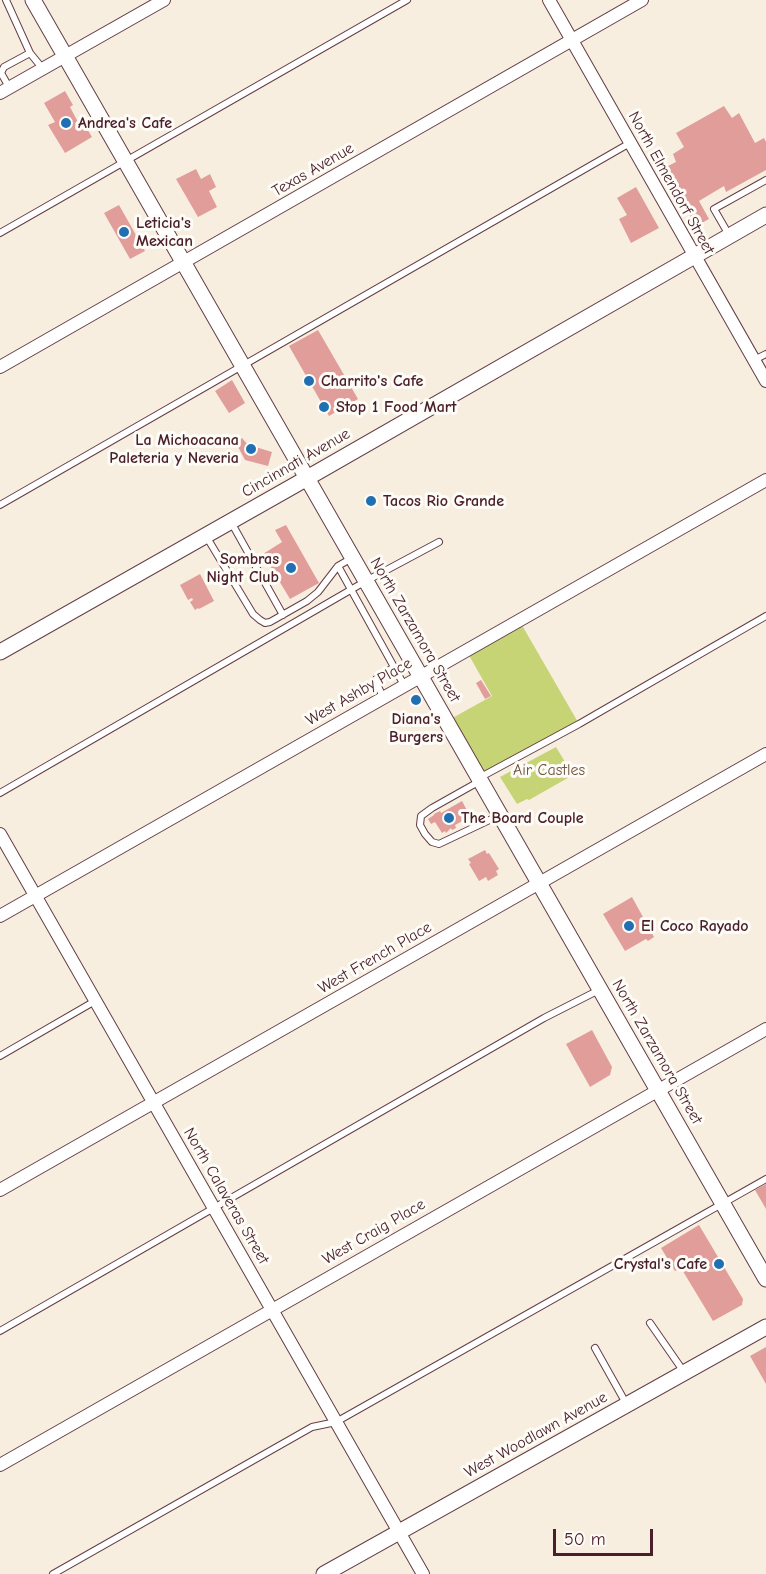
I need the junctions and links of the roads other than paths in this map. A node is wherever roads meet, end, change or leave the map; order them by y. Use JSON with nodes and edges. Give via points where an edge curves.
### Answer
{"nodes":[{"id":1,"x":6,"y":0,"type":"edge"},
{"id":2,"x":33,"y":0,"type":"edge"},
{"id":3,"x":164,"y":0,"type":"edge"},
{"id":4,"x":407,"y":0,"type":"edge"},
{"id":5,"x":549,"y":0,"type":"edge"},
{"id":6,"x":642,"y":0,"type":"edge"},
{"id":7,"x":572,"y":40,"type":"junction"},
{"id":8,"x":30,"y":52,"type":"junction"},
{"id":9,"x":66,"y":56,"type":"junction"},
{"id":10,"x":43,"y":69,"type":"junction"},
{"id":11,"x":5,"y":90,"type":"edge"},
{"id":12,"x":630,"y":143,"type":"junction"},
{"id":13,"x":126,"y":161,"type":"junction"},
{"id":14,"x":766,"y":180,"type":"edge"},
{"id":15,"x":766,"y":215,"type":"edge"},
{"id":16,"x":0,"y":233,"type":"edge"},
{"id":17,"x":729,"y":236,"type":"junction"},
{"id":18,"x":694,"y":256,"type":"junction"},
{"id":19,"x":184,"y":263,"type":"junction"},
{"id":20,"x":766,"y":354,"type":"edge"},
{"id":21,"x":754,"y":360,"type":"junction"},
{"id":22,"x":243,"y":366,"type":"junction"},
{"id":23,"x":0,"y":367,"type":"edge"},
{"id":24,"x":766,"y":381,"type":"edge"},
{"id":25,"x":307,"y":478,"type":"junction"},
{"id":26,"x":766,"y":480,"type":"edge"},
{"id":27,"x":0,"y":505,"type":"edge"},
{"id":28,"x":231,"y":522,"type":"junction"},
{"id":29,"x":206,"y":536,"type":"junction"},
{"id":30,"x":439,"y":542,"type":"dead end"},
{"id":31,"x":353,"y":558,"type":"junction"},
{"id":32,"x":338,"y":566,"type":"junction"},
{"id":33,"x":366,"y":581,"type":"junction"},
{"id":34,"x":351,"y":590,"type":"junction"},
{"id":35,"x":282,"y":615,"type":"junction"},
{"id":36,"x":766,"y":616,"type":"edge"},
{"id":37,"x":0,"y":652,"type":"edge"},
{"id":38,"x":394,"y":667,"type":"junction"},
{"id":39,"x":420,"y":676,"type":"junction"},
{"id":40,"x":404,"y":685,"type":"junction"},
{"id":41,"x":383,"y":697,"type":"junction"},
{"id":42,"x":766,"y":754,"type":"edge"},
{"id":43,"x":480,"y":780,"type":"junction"},
{"id":44,"x":0,"y":793,"type":"edge"},
{"id":45,"x":500,"y":815,"type":"junction"},
{"id":46,"x":0,"y":834,"type":"edge"},
{"id":47,"x":539,"y":883,"type":"junction"},
{"id":48,"x":35,"y":896,"type":"junction"},
{"id":49,"x":0,"y":916,"type":"edge"},
{"id":50,"x":600,"y":989,"type":"junction"},
{"id":51,"x":95,"y":1001,"type":"junction"},
{"id":52,"x":766,"y":1029,"type":"edge"},
{"id":53,"x":0,"y":1056,"type":"edge"},
{"id":54,"x":658,"y":1090,"type":"junction"},
{"id":55,"x":153,"y":1102,"type":"junction"},
{"id":56,"x":766,"y":1179,"type":"edge"},
{"id":57,"x":0,"y":1190,"type":"edge"},
{"id":58,"x":723,"y":1204,"type":"junction"},
{"id":59,"x":213,"y":1208,"type":"junction"},
{"id":60,"x":766,"y":1279,"type":"edge"},
{"id":61,"x":272,"y":1310,"type":"junction"},
{"id":62,"x":650,"y":1323,"type":"dead end"},
{"id":63,"x":766,"y":1327,"type":"edge"},
{"id":64,"x":0,"y":1331,"type":"edge"},
{"id":65,"x":595,"y":1348,"type":"dead end"},
{"id":66,"x":684,"y":1373,"type":"junction"},
{"id":67,"x":627,"y":1405,"type":"junction"},
{"id":68,"x":336,"y":1422,"type":"junction"},
{"id":69,"x":0,"y":1465,"type":"edge"},
{"id":70,"x":399,"y":1532,"type":"junction"},
{"id":71,"x":53,"y":1574,"type":"edge"},
{"id":72,"x":324,"y":1574,"type":"edge"},
{"id":73,"x":423,"y":1574,"type":"edge"}],
"edges":[{"from":1,"to":8,"type":"lane"},
{"from":2,"to":9,"type":"street","name":"North Zarzamora Street"},
{"from":3,"to":9,"type":"street"},
{"from":4,"to":13,"type":"lane"},
{"from":5,"to":7,"type":"street","name":"North Elmendorf Street"},
{"from":6,"to":7,"type":"street","name":"Texas Avenue"},
{"from":7,"to":12,"type":"street","name":"North Elmendorf Street"},
{"from":7,"to":19,"type":"street","name":"Texas Avenue"},
{"from":8,"to":10,"type":"lane"},
{"from":8,"to":11,"type":"lane","via":[[4,67],[1,73]]},
{"from":9,"to":10,"type":"street"},
{"from":9,"to":13,"type":"street","name":"North Zarzamora Street"},
{"from":10,"to":11,"type":"street"},
{"from":12,"to":18,"type":"street","name":"North Elmendorf Street"},
{"from":12,"to":22,"type":"lane"},
{"from":13,"to":16,"type":"lane"},
{"from":13,"to":19,"type":"street","name":"North Zarzamora Street"},
{"from":14,"to":17,"type":"lane","via":[[714,209]]},
{"from":15,"to":17,"type":"street","name":"Cincinnati Avenue"},
{"from":17,"to":18,"type":"street","name":"Cincinnati Avenue"},
{"from":18,"to":21,"type":"street","name":"North Elmendorf Street"},
{"from":18,"to":25,"type":"street","name":"Cincinnati Avenue"},
{"from":19,"to":22,"type":"street","name":"North Zarzamora Street"},
{"from":19,"to":23,"type":"street","name":"Texas Avenue"},
{"from":20,"to":21,"type":"lane"},
{"from":21,"to":24,"type":"street","name":"North Elmendorf Street"},
{"from":22,"to":25,"type":"street","name":"North Zarzamora Street"},
{"from":22,"to":27,"type":"lane"},
{"from":25,"to":28,"type":"street","name":"Cincinnati Avenue"},
{"from":25,"to":31,"type":"street","name":"North Zarzamora Street"},
{"from":26,"to":39,"type":"street","name":"West Ashby Place"},
{"from":28,"to":29,"type":"street","name":"Cincinnati Avenue"},
{"from":28,"to":35,"type":"lane"},
{"from":29,"to":35,"type":"lane","via":[[253,614],[265,623]]},
{"from":29,"to":37,"type":"street","name":"Cincinnati Avenue"},
{"from":30,"to":33,"type":"lane"},
{"from":31,"to":32,"type":"lane"},
{"from":31,"to":33,"type":"street","name":"North Zarzamora Street"},
{"from":32,"to":34,"type":"lane"},
{"from":32,"to":35,"type":"lane","via":[[318,592]]},
{"from":33,"to":34,"type":"lane"},
{"from":33,"to":39,"type":"street","name":"North Zarzamora Street"},
{"from":34,"to":38,"type":"lane"},
{"from":34,"to":44,"type":"lane"},
{"from":36,"to":43,"type":"lane"},
{"from":38,"to":40,"type":"lane"},
{"from":38,"to":41,"type":"lane","via":[[376,679]]},
{"from":39,"to":40,"type":"street","name":"West Ashby Place"},
{"from":39,"to":43,"type":"street","name":"North Zarzamora Street"},
{"from":40,"to":41,"type":"street","name":"West Ashby Place"},
{"from":41,"to":48,"type":"street","name":"West Ashby Place"},
{"from":42,"to":47,"type":"street","name":"West French Place"},
{"from":43,"to":45,"type":"street","name":"North Zarzamora Street"},
{"from":43,"to":45,"type":"lane","via":[[421,816],[424,834],[439,844]]},
{"from":45,"to":47,"type":"street","name":"North Zarzamora Street"},
{"from":46,"to":48,"type":"street","name":"North Calaveras Street"},
{"from":47,"to":50,"type":"street","name":"North Zarzamora Street"},
{"from":47,"to":55,"type":"street","name":"West French Place"},
{"from":48,"to":49,"type":"street","name":"West Ashby Place"},
{"from":48,"to":51,"type":"street","name":"North Calaveras Street"},
{"from":50,"to":54,"type":"street","name":"North Zarzamora Street"},
{"from":50,"to":59,"type":"lane"},
{"from":51,"to":53,"type":"lane"},
{"from":51,"to":55,"type":"street","name":"North Calaveras Street"},
{"from":52,"to":54,"type":"street","name":"West Craig Place"},
{"from":54,"to":58,"type":"street","name":"North Zarzamora Street"},
{"from":54,"to":61,"type":"street","name":"West Craig Place"},
{"from":55,"to":57,"type":"street","name":"West French Place"},
{"from":55,"to":59,"type":"street","name":"North Calaveras Street"},
{"from":56,"to":58,"type":"lane"},
{"from":58,"to":60,"type":"street","name":"North Zarzamora Street"},
{"from":58,"to":68,"type":"lane"},
{"from":59,"to":61,"type":"street","name":"North Calaveras Street"},
{"from":59,"to":64,"type":"lane"},
{"from":61,"to":68,"type":"street","name":"North Calaveras Street"},
{"from":61,"to":69,"type":"street","name":"West Craig Place"},
{"from":62,"to":66,"type":"lane"},
{"from":63,"to":66,"type":"street","name":"West Woodlawn Avenue"},
{"from":65,"to":67,"type":"lane"},
{"from":66,"to":67,"type":"street","name":"West Woodlawn Avenue"},
{"from":67,"to":70,"type":"street","name":"West Woodlawn Avenue"},
{"from":68,"to":70,"type":"street","name":"North Calaveras Street"},
{"from":68,"to":71,"type":"lane","via":[[312,1427]]},
{"from":70,"to":72,"type":"street","name":"West Woodlawn Avenue"},
{"from":70,"to":73,"type":"street","name":"North Calaveras Street"}]}
